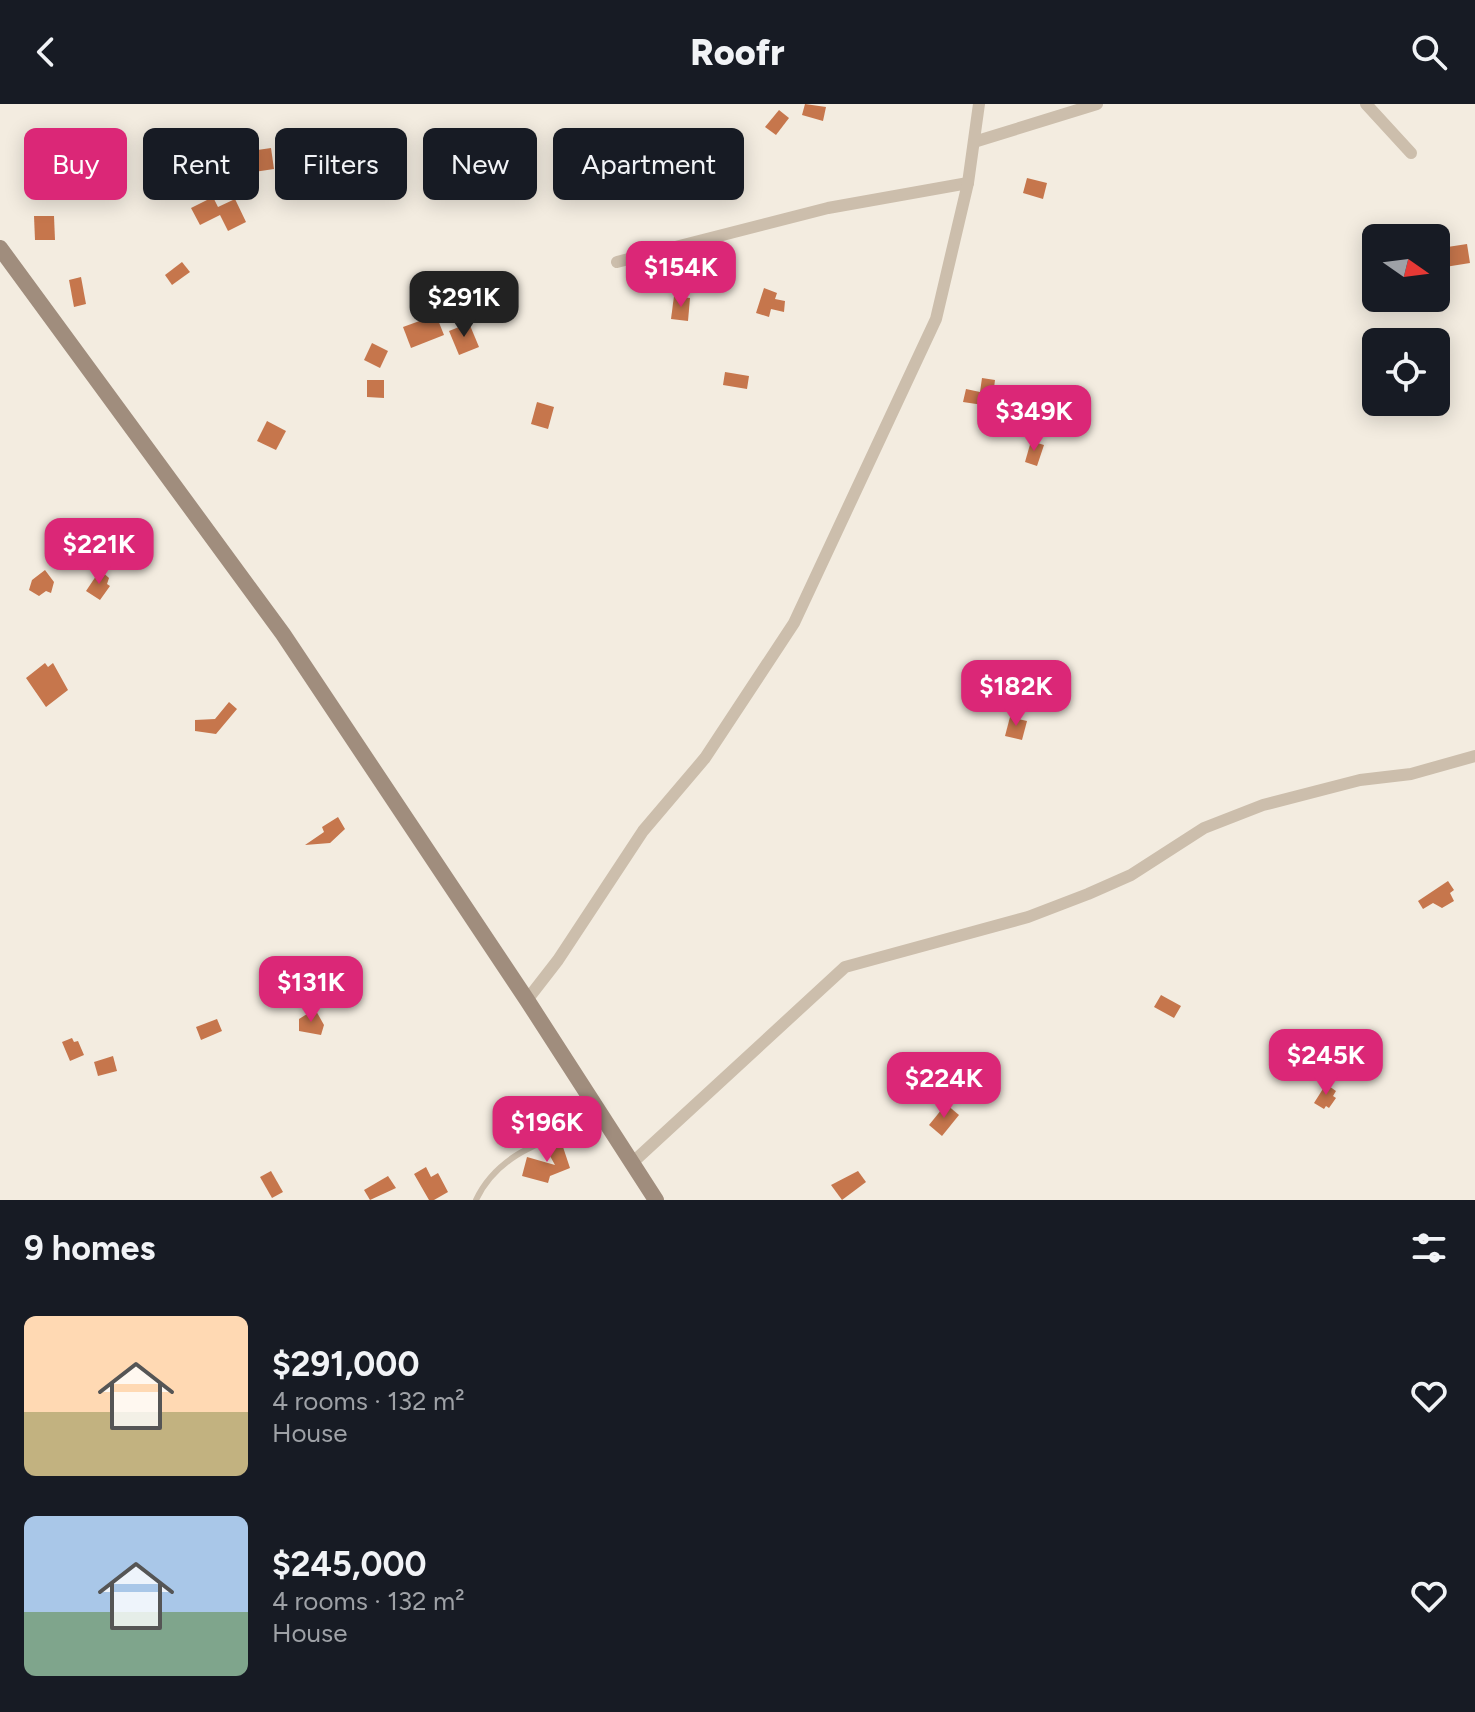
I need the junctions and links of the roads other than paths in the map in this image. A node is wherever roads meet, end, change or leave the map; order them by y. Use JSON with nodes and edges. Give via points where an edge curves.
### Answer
{"nodes":[{"id":1,"x":979,"y":104,"type":"edge"},
{"id":2,"x":1097,"y":104,"type":"edge"},
{"id":3,"x":1366,"y":104,"type":"edge"},
{"id":4,"x":974,"y":142,"type":"junction"},
{"id":5,"x":1411,"y":153,"type":"dead end"},
{"id":6,"x":968,"y":183,"type":"junction"},
{"id":7,"x":0,"y":248,"type":"edge"},
{"id":8,"x":617,"y":262,"type":"dead end"},
{"id":9,"x":1475,"y":756,"type":"edge"},
{"id":10,"x":527,"y":1000,"type":"junction"},
{"id":11,"x":602,"y":1118,"type":"junction"},
{"id":12,"x":632,"y":1163,"type":"junction"},
{"id":13,"x":476,"y":1200,"type":"edge"},
{"id":14,"x":656,"y":1200,"type":"edge"}],
"edges":[{"from":1,"to":4,"type":"street"},
{"from":2,"to":4,"type":"street"},
{"from":3,"to":5,"type":"street"},
{"from":4,"to":6,"type":"street"},
{"from":6,"to":8,"type":"street","via":[[828,208]]},
{"from":6,"to":10,"type":"street","via":[[936,319],[794,623],[705,758],[643,831]]},
{"from":7,"to":10,"type":"street","via":[[283,634]]},
{"from":9,"to":12,"type":"street","via":[[1263,805],[1204,828],[1131,875],[1088,894],[1028,917],[845,967]]},
{"from":10,"to":11,"type":"street"},
{"from":11,"to":12,"type":"street"},
{"from":11,"to":13,"type":"lane","via":[[506,1161],[487,1178]]},
{"from":12,"to":14,"type":"street"}]}
